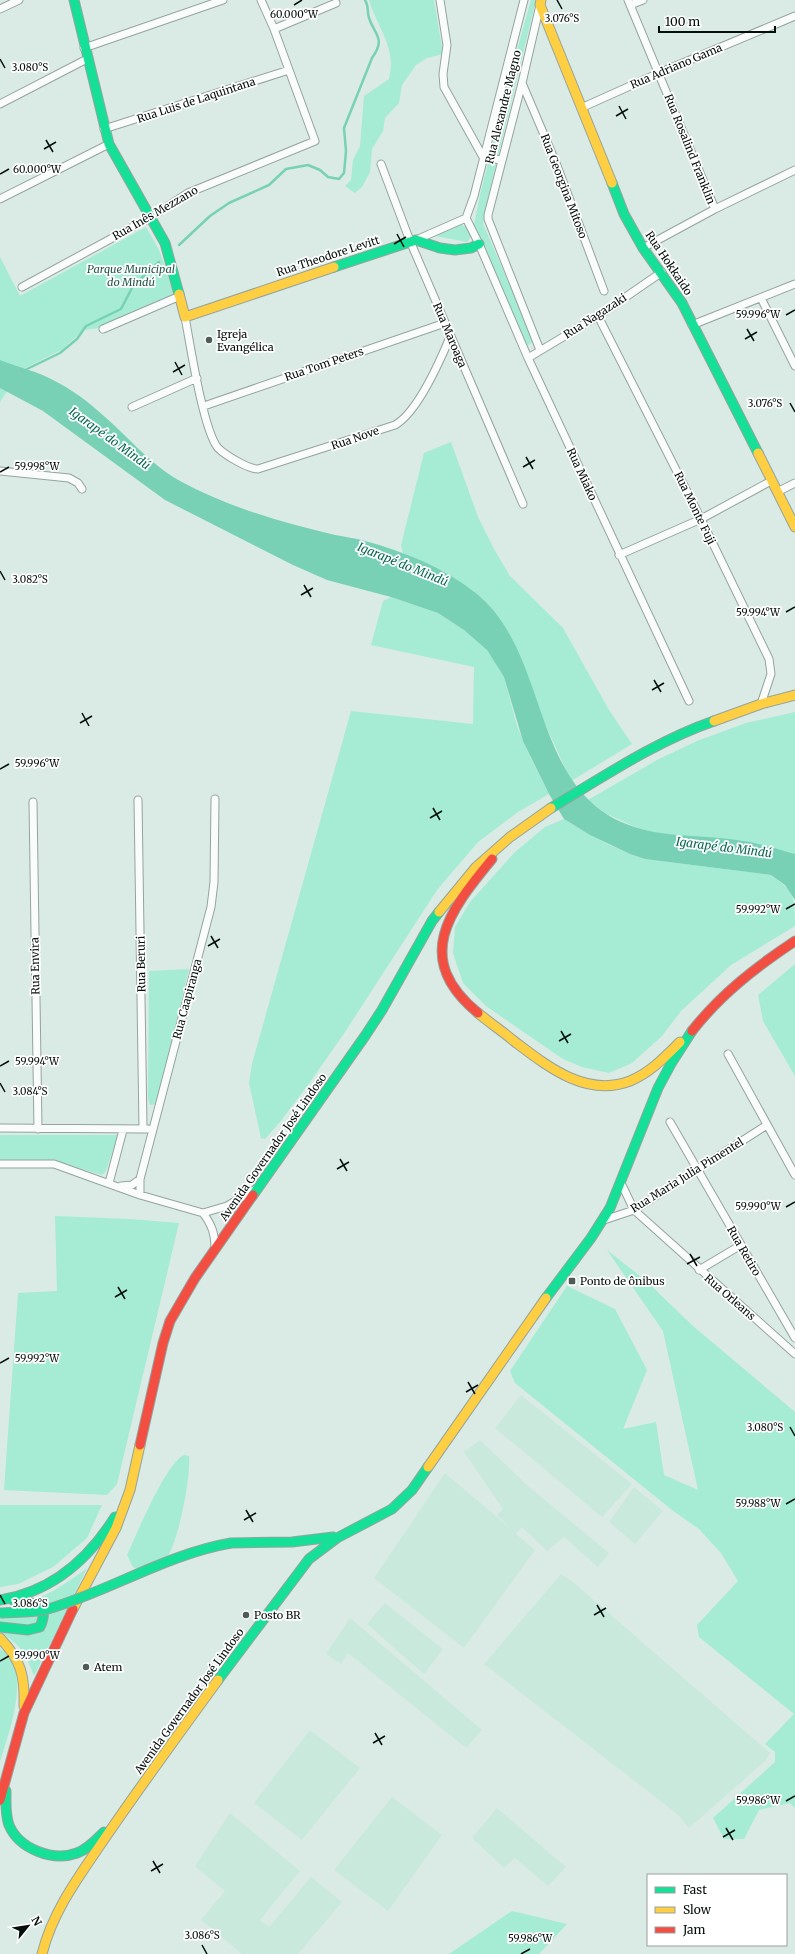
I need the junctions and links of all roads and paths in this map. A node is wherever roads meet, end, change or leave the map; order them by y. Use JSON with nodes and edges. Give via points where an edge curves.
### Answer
{"nodes":[{"id":1,"x":74,"y":0,"type":"edge"},
{"id":2,"x":223,"y":0,"type":"edge"},
{"id":3,"x":261,"y":0,"type":"edge"},
{"id":4,"x":440,"y":0,"type":"edge"},
{"id":5,"x":524,"y":0,"type":"edge"},
{"id":6,"x":643,"y":0,"type":"edge"},
{"id":7,"x":16,"y":1,"type":"edge"},
{"id":8,"x":629,"y":2,"type":"edge"},
{"id":9,"x":336,"y":3,"type":"dead end"},
{"id":10,"x":540,"y":3,"type":"edge"},
{"id":11,"x":0,"y":10,"type":"edge"},
{"id":12,"x":795,"y":16,"type":"edge"},
{"id":13,"x":274,"y":29,"type":"junction"},
{"id":14,"x":84,"y":48,"type":"junction"},
{"id":15,"x":87,"y":59,"type":"junction"},
{"id":16,"x":289,"y":70,"type":"junction"},
{"id":17,"x":659,"y":73,"type":"junction"},
{"id":18,"x":522,"y":83,"type":"junction"},
{"id":19,"x":0,"y":104,"type":"edge"},
{"id":20,"x":581,"y":108,"type":"junction"},
{"id":21,"x":104,"y":129,"type":"junction"},
{"id":22,"x":109,"y":144,"type":"junction"},
{"id":23,"x":483,"y":157,"type":"junction"},
{"id":24,"x":501,"y":160,"type":"junction"},
{"id":25,"x":381,"y":164,"type":"dead end"},
{"id":26,"x":795,"y":170,"type":"edge"},
{"id":27,"x":0,"y":199,"type":"edge"},
{"id":28,"x":715,"y":209,"type":"junction"},
{"id":29,"x":151,"y":217,"type":"junction"},
{"id":30,"x":466,"y":218,"type":"junction"},
{"id":31,"x":413,"y":241,"type":"junction"},
{"id":32,"x":479,"y":244,"type":"junction"},
{"id":33,"x":643,"y":248,"type":"junction"},
{"id":34,"x":662,"y":272,"type":"junction"},
{"id":35,"x":795,"y":284,"type":"edge"},
{"id":36,"x":22,"y":287,"type":"dead end"},
{"id":37,"x":604,"y":291,"type":"dead end"},
{"id":38,"x":180,"y":296,"type":"junction"},
{"id":39,"x":761,"y":298,"type":"junction"},
{"id":40,"x":598,"y":316,"type":"junction"},
{"id":41,"x":185,"y":317,"type":"junction"},
{"id":42,"x":445,"y":323,"type":"junction"},
{"id":43,"x":692,"y":325,"type":"junction"},
{"id":44,"x":103,"y":329,"type":"dead end"},
{"id":45,"x":450,"y":336,"type":"junction"},
{"id":46,"x":540,"y":350,"type":"junction"},
{"id":47,"x":528,"y":358,"type":"junction"},
{"id":48,"x":795,"y":366,"type":"edge"},
{"id":49,"x":197,"y":378,"type":"junction"},
{"id":50,"x":204,"y":406,"type":"junction"},
{"id":51,"x":132,"y":407,"type":"dead end"},
{"id":52,"x":0,"y":471,"type":"edge"},
{"id":53,"x":771,"y":481,"type":"junction"},
{"id":54,"x":795,"y":483,"type":"edge"},
{"id":55,"x":82,"y":489,"type":"dead end"},
{"id":56,"x":777,"y":492,"type":"junction"},
{"id":57,"x":523,"y":504,"type":"dead end"},
{"id":58,"x":701,"y":519,"type":"junction"},
{"id":59,"x":795,"y":527,"type":"edge"},
{"id":60,"x":619,"y":555,"type":"junction"},
{"id":61,"x":795,"y":695,"type":"edge"},
{"id":62,"x":689,"y":701,"type":"dead end"},
{"id":63,"x":761,"y":704,"type":"junction"},
{"id":64,"x":215,"y":799,"type":"dead end"},
{"id":65,"x":138,"y":800,"type":"dead end"},
{"id":66,"x":33,"y":802,"type":"dead end"},
{"id":67,"x":510,"y":837,"type":"junction"},
{"id":68,"x":795,"y":941,"type":"edge"},
{"id":69,"x":692,"y":1029,"type":"junction"},
{"id":70,"x":728,"y":1054,"type":"dead end"},
{"id":71,"x":670,"y":1122,"type":"dead end"},
{"id":72,"x":768,"y":1125,"type":"junction"},
{"id":73,"x":0,"y":1128,"type":"edge"},
{"id":74,"x":144,"y":1128,"type":"junction"},
{"id":75,"x":38,"y":1129,"type":"junction"},
{"id":76,"x":152,"y":1129,"type":"junction"},
{"id":77,"x":123,"y":1130,"type":"junction"},
{"id":78,"x":0,"y":1164,"type":"edge"},
{"id":79,"x":697,"y":1170,"type":"junction"},
{"id":80,"x":795,"y":1175,"type":"edge"},
{"id":81,"x":140,"y":1178,"type":"junction"},
{"id":82,"x":111,"y":1184,"type":"junction"},
{"id":83,"x":261,"y":1185,"type":"junction"},
{"id":84,"x":622,"y":1185,"type":"junction"},
{"id":85,"x":140,"y":1196,"type":"junction"},
{"id":86,"x":634,"y":1210,"type":"junction"},
{"id":87,"x":202,"y":1213,"type":"junction"},
{"id":88,"x":604,"y":1220,"type":"junction"},
{"id":89,"x":741,"y":1245,"type":"junction"},
{"id":90,"x":214,"y":1251,"type":"junction"},
{"id":91,"x":699,"y":1270,"type":"junction"},
{"id":92,"x":795,"y":1338,"type":"edge"},
{"id":93,"x":795,"y":1354,"type":"edge"},
{"id":94,"x":130,"y":1490,"type":"junction"},
{"id":95,"x":342,"y":1534,"type":"junction"},
{"id":96,"x":3,"y":1600,"type":"edge"},
{"id":97,"x":0,"y":1613,"type":"edge"},
{"id":98,"x":0,"y":1628,"type":"edge"},
{"id":99,"x":0,"y":1638,"type":"edge"},
{"id":100,"x":24,"y":1713,"type":"junction"},
{"id":101,"x":6,"y":1779,"type":"junction"},
{"id":102,"x":0,"y":1800,"type":"edge"},
{"id":103,"x":116,"y":1822,"type":"junction"},
{"id":104,"x":42,"y":1954,"type":"edge"}],
"edges":[{"from":1,"to":14,"type":"main road"},
{"from":2,"to":14,"type":"street"},
{"from":3,"to":13,"type":"street"},
{"from":4,"to":23,"type":"street","via":[[446,45],[444,87]]},
{"from":5,"to":23,"type":"street"},
{"from":6,"to":8,"type":"street"},
{"from":7,"to":11,"type":"street"},
{"from":8,"to":17,"type":"street","name":"Rua Rosalind Franklin"},
{"from":9,"to":13,"type":"street"},
{"from":10,"to":18,"type":"street","name":"Rua Alexandre Magno"},
{"from":10,"to":20,"type":"main road","name":"Rua Hokkaido"},
{"from":12,"to":17,"type":"street","name":"Rua Adriano Gama"},
{"from":13,"to":16,"type":"street"},
{"from":14,"to":15,"type":"main road"},
{"from":15,"to":19,"type":"street"},
{"from":15,"to":21,"type":"main road"},
{"from":16,"to":21,"type":"street","name":"Rua Luis de Laquintana"},
{"from":16,"to":29,"type":"street","name":"Rua Inês Mezzano","via":[[316,141],[199,188]]},
{"from":17,"to":20,"type":"street","name":"Rua Adriano Gama"},
{"from":17,"to":28,"type":"street","name":"Rua Rosalind Franklin"},
{"from":18,"to":24,"type":"street","name":"Rua Alexandre Magno"},
{"from":18,"to":37,"type":"street","name":"Rua Georgina Mitoso","via":[[556,163]]},
{"from":20,"to":33,"type":"main road","name":"Rua Hokkaido","via":[[624,214]]},
{"from":21,"to":22,"type":"main road"},
{"from":22,"to":27,"type":"street"},
{"from":22,"to":29,"type":"main road"},
{"from":23,"to":24,"type":"street"},
{"from":23,"to":30,"type":"street"},
{"from":24,"to":46,"type":"street","name":"Rua Alexandre Magno","via":[[488,219]]},
{"from":25,"to":31,"type":"street","name":"Rua Maroaga"},
{"from":26,"to":28,"type":"street"},
{"from":28,"to":33,"type":"street"},
{"from":29,"to":36,"type":"street","name":"Rua Inês Mezzano"},
{"from":29,"to":38,"type":"main road","via":[[165,243]]},
{"from":30,"to":31,"type":"street"},
{"from":30,"to":32,"type":"street","name":"Rua Miako"},
{"from":31,"to":32,"type":"main road","via":[[458,251],[470,250]]},
{"from":31,"to":41,"type":"main road","name":"Rua Theodore Levitt"},
{"from":31,"to":42,"type":"street","name":"Rua Maroaga"},
{"from":32,"to":47,"type":"street","name":"Rua Miako"},
{"from":33,"to":34,"type":"main road","name":"Rua Hokkaido"},
{"from":34,"to":40,"type":"street","name":"Rua Nagazaki"},
{"from":34,"to":43,"type":"main road","name":"Rua Hokkaido","via":[[682,303]]},
{"from":35,"to":39,"type":"street"},
{"from":38,"to":41,"type":"main road"},
{"from":38,"to":44,"type":"street"},
{"from":39,"to":43,"type":"street"},
{"from":39,"to":48,"type":"street"},
{"from":40,"to":46,"type":"street","name":"Rua Nagazaki"},
{"from":40,"to":58,"type":"street","name":"Rua Monte Fuji"},
{"from":41,"to":49,"type":"street"},
{"from":42,"to":45,"type":"street","name":"Rua Maroaga"},
{"from":42,"to":50,"type":"street","name":"Rua Tom Peters"},
{"from":43,"to":53,"type":"main road","name":"Rua Hokkaido"},
{"from":45,"to":50,"type":"street","name":"Rua Nove","via":[[412,410],[403,420],[395,425],[258,469],[249,467],[219,448],[212,437]]},
{"from":45,"to":57,"type":"street","name":"Rua Maroaga"},
{"from":46,"to":47,"type":"street","name":"Rua Nagazaki"},
{"from":47,"to":60,"type":"street","name":"Rua Miako"},
{"from":49,"to":50,"type":"street"},
{"from":49,"to":51,"type":"street"},
{"from":52,"to":55,"type":"street","via":[[69,478]]},
{"from":53,"to":56,"type":"main road","name":"Rua Hokkaido"},
{"from":53,"to":58,"type":"street"},
{"from":54,"to":56,"type":"street"},
{"from":56,"to":59,"type":"main road","name":"Rua Hokkaido"},
{"from":58,"to":60,"type":"street"},
{"from":58,"to":63,"type":"street","name":"Rua Monte Fuji","via":[[769,660],[771,674]]},
{"from":60,"to":62,"type":"street","name":"Rua Miako"},
{"from":61,"to":63,"type":"main road","name":"Avenida Governador José Lindoso"},
{"from":63,"to":67,"type":"main road","name":"Avenida Governador José Lindoso","via":[[676,737],[616,769],[540,815]]},
{"from":64,"to":76,"type":"street","name":"Rua Caapiranga","via":[[214,882],[211,907]]},
{"from":65,"to":74,"type":"street","name":"Rua Beruri"},
{"from":66,"to":75,"type":"street","name":"Rua Envira"},
{"from":67,"to":69,"type":"main road","via":[[454,909],[445,933],[442,951],[445,971],[465,1003],[528,1051],[572,1079],[598,1086],[624,1083],[642,1075],[656,1066]]},
{"from":67,"to":83,"type":"main road","name":"Avenida Governador José Lindoso","via":[[476,867],[432,921],[382,1010]]},
{"from":68,"to":69,"type":"main road","name":"Avenida Governador José Lindoso","via":[[739,981]]},
{"from":69,"to":84,"type":"main road","name":"Avenida Governador José Lindoso","via":[[658,1088],[645,1117]]},
{"from":70,"to":72,"type":"street"},
{"from":71,"to":79,"type":"street","name":"Rua Retiro"},
{"from":72,"to":79,"type":"street","name":"Rua Maria Julia Pimentel"},
{"from":72,"to":80,"type":"street"},
{"from":73,"to":75,"type":"street"},
{"from":74,"to":76,"type":"street"},
{"from":74,"to":77,"type":"street"},
{"from":75,"to":77,"type":"street"},
{"from":76,"to":81,"type":"street","name":"Rua Caapiranga"},
{"from":77,"to":82,"type":"street"},
{"from":78,"to":82,"type":"street","via":[[54,1164]]},
{"from":79,"to":86,"type":"street","name":"Rua Maria Julia Pimentel"},
{"from":79,"to":89,"type":"street","name":"Rua Retiro"},
{"from":81,"to":82,"type":"street","via":[[126,1187]]},
{"from":81,"to":85,"type":"street","name":"Rua Caapiranga"},
{"from":82,"to":85,"type":"street"},
{"from":83,"to":87,"type":"street","via":[[227,1206]]},
{"from":83,"to":90,"type":"main road","name":"Avenida Governador José Lindoso"},
{"from":84,"to":86,"type":"street","name":"Rua Orleans"},
{"from":84,"to":88,"type":"main road","name":"Avenida Governador José Lindoso"},
{"from":85,"to":87,"type":"street"},
{"from":86,"to":88,"type":"street","name":"Rua Maria Julia Pimentel"},
{"from":86,"to":91,"type":"street","name":"Rua Orleans"},
{"from":87,"to":90,"type":"street","via":[[210,1223],[215,1236]]},
{"from":88,"to":95,"type":"main road","name":"Avenida Governador José Lindoso","via":[[564,1272],[412,1490],[390,1511]]},
{"from":89,"to":91,"type":"street"},
{"from":89,"to":92,"type":"street","name":"Rua Retiro"},
{"from":90,"to":94,"type":"main road","name":"Avenida Governador José Lindoso","via":[[182,1298],[170,1321],[155,1374]]},
{"from":91,"to":93,"type":"street","name":"Rua Orleans"},
{"from":94,"to":96,"type":"main road","via":[[98,1543],[75,1566],[29,1594]]},
{"from":94,"to":100,"type":"main road","name":"Avenida Governador José Lindoso","via":[[116,1528],[62,1631]]},
{"from":95,"to":97,"type":"main road","bridge":true,"via":[[319,1540],[231,1543],[208,1547],[47,1609]]},
{"from":95,"to":103,"type":"main road","name":"Avenida Governador José Lindoso","via":[[309,1559]]},
{"from":96,"to":98,"type":"main road","via":[[34,1602],[43,1610],[43,1622],[40,1627],[28,1630]]},
{"from":99,"to":100,"type":"main road","via":[[21,1665],[25,1686]]},
{"from":100,"to":101,"type":"main road","name":"Avenida Governador José Lindoso"},
{"from":101,"to":102,"type":"main road","name":"Avenida Governador José Lindoso"},
{"from":101,"to":103,"type":"main road","via":[[6,1808],[12,1830],[28,1845],[42,1853],[63,1856],[78,1853]]},
{"from":103,"to":104,"type":"main road","name":"Avenida Governador José Lindoso","via":[[62,1902],[47,1933]]}]}
